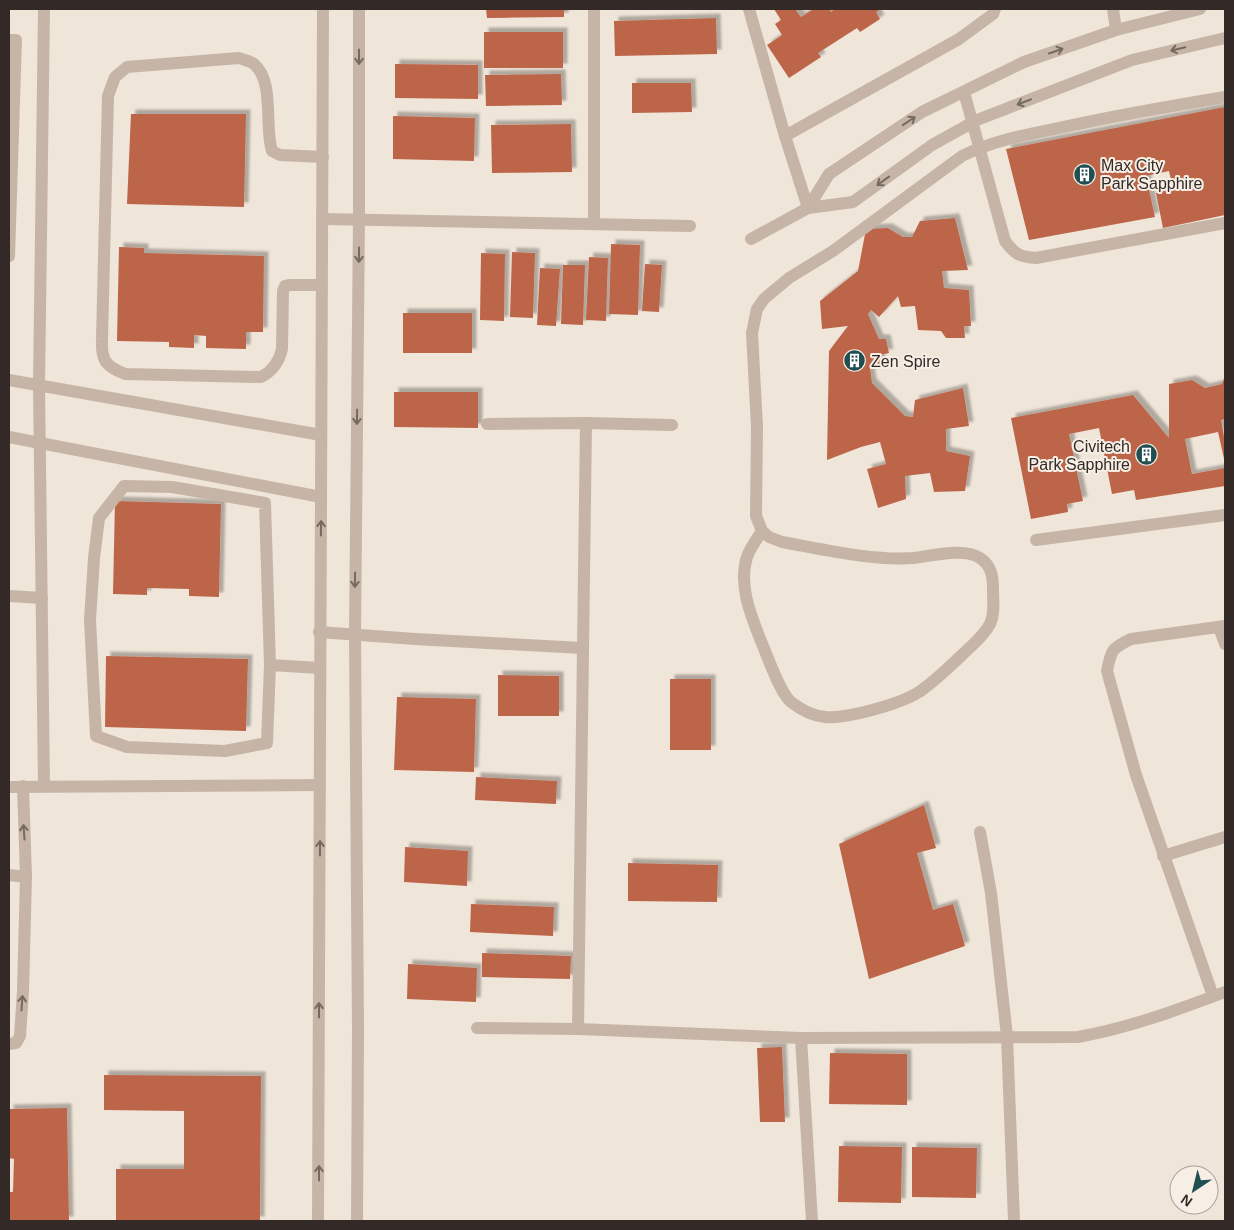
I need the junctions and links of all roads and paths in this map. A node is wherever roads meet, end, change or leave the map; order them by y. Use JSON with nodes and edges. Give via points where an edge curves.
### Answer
{"nodes":[{"id":1,"x":44,"y":9,"type":"edge"},
{"id":2,"x":323,"y":9,"type":"edge"},
{"id":3,"x":359,"y":9,"type":"edge"},
{"id":4,"x":594,"y":9,"type":"edge"},
{"id":5,"x":749,"y":9,"type":"edge"},
{"id":6,"x":996,"y":9,"type":"edge"},
{"id":7,"x":1113,"y":9,"type":"edge"},
{"id":8,"x":1200,"y":9,"type":"edge"},
{"id":9,"x":1116,"y":30,"type":"junction"},
{"id":10,"x":1225,"y":38,"type":"edge"},
{"id":11,"x":9,"y":40,"type":"edge"},
{"id":12,"x":964,"y":92,"type":"junction"},
{"id":13,"x":1225,"y":97,"type":"edge"},
{"id":14,"x":972,"y":123,"type":"junction"},
{"id":15,"x":785,"y":136,"type":"junction"},
{"id":16,"x":979,"y":148,"type":"junction"},
{"id":17,"x":323,"y":157,"type":"junction"},
{"id":18,"x":10,"y":205,"type":"edge"},
{"id":19,"x":808,"y":208,"type":"junction"},
{"id":20,"x":323,"y":219,"type":"junction"},
{"id":21,"x":360,"y":219,"type":"junction"},
{"id":22,"x":1225,"y":223,"type":"edge"},
{"id":23,"x":594,"y":224,"type":"junction"},
{"id":24,"x":690,"y":226,"type":"dead end"},
{"id":25,"x":751,"y":239,"type":"dead end"},
{"id":26,"x":9,"y":256,"type":"edge"},
{"id":27,"x":322,"y":285,"type":"junction"},
{"id":28,"x":9,"y":380,"type":"edge"},
{"id":29,"x":40,"y":385,"type":"junction"},
{"id":30,"x":586,"y":422,"type":"junction"},
{"id":31,"x":487,"y":424,"type":"dead end"},
{"id":32,"x":672,"y":425,"type":"dead end"},
{"id":33,"x":321,"y":435,"type":"junction"},
{"id":34,"x":9,"y":437,"type":"edge"},
{"id":35,"x":40,"y":443,"type":"junction"},
{"id":36,"x":321,"y":497,"type":"junction"},
{"id":37,"x":1225,"y":516,"type":"edge"},
{"id":38,"x":762,"y":531,"type":"junction"},
{"id":39,"x":1036,"y":540,"type":"dead end"},
{"id":40,"x":9,"y":596,"type":"edge"},
{"id":41,"x":42,"y":598,"type":"junction"},
{"id":42,"x":1222,"y":627,"type":"edge"},
{"id":43,"x":319,"y":632,"type":"junction"},
{"id":44,"x":355,"y":634,"type":"junction"},
{"id":45,"x":1225,"y":644,"type":"edge"},
{"id":46,"x":582,"y":648,"type":"junction"},
{"id":47,"x":270,"y":665,"type":"junction"},
{"id":48,"x":320,"y":668,"type":"junction"},
{"id":49,"x":320,"y":785,"type":"junction"},
{"id":50,"x":9,"y":786,"type":"edge"},
{"id":51,"x":23,"y":786,"type":"junction"},
{"id":52,"x":44,"y":786,"type":"junction"},
{"id":53,"x":980,"y":832,"type":"dead end"},
{"id":54,"x":1225,"y":836,"type":"edge"},
{"id":55,"x":1163,"y":856,"type":"junction"},
{"id":56,"x":9,"y":875,"type":"edge"},
{"id":57,"x":26,"y":877,"type":"junction"},
{"id":58,"x":1225,"y":992,"type":"edge"},
{"id":59,"x":1213,"y":996,"type":"junction"},
{"id":60,"x":477,"y":1028,"type":"dead end"},
{"id":61,"x":578,"y":1029,"type":"junction"},
{"id":62,"x":1007,"y":1036,"type":"junction"},
{"id":63,"x":801,"y":1038,"type":"junction"},
{"id":64,"x":9,"y":1044,"type":"edge"},
{"id":65,"x":318,"y":1221,"type":"edge"},
{"id":66,"x":356,"y":1221,"type":"edge"},
{"id":67,"x":812,"y":1221,"type":"edge"},
{"id":68,"x":1014,"y":1221,"type":"edge"}],
"edges":[{"from":1,"to":29,"type":"street"},
{"from":2,"to":17,"type":"street"},
{"from":3,"to":21,"type":"street","one_way":true},
{"from":4,"to":23,"type":"street"},
{"from":5,"to":15,"type":"street"},
{"from":6,"to":15,"type":"street","via":[[959,39]]},
{"from":7,"to":9,"type":"street"},
{"from":8,"to":9,"type":"street"},
{"from":12,"to":9,"type":"street","one_way":true,"via":[[1024,62]]},
{"from":10,"to":14,"type":"street","one_way":true,"via":[[1132,60]]},
{"from":11,"to":18,"type":"street","via":[[16,40]]},
{"from":12,"to":14,"type":"street"},
{"from":19,"to":12,"type":"street","one_way":true,"via":[[829,174],[922,112]]},
{"from":13,"to":16,"type":"street","via":[[1098,119]]},
{"from":14,"to":16,"type":"street"},
{"from":14,"to":19,"type":"street","one_way":true,"via":[[932,145],[853,202]]},
{"from":15,"to":19,"type":"street"},
{"from":16,"to":22,"type":"street","via":[[1005,241],[1023,257],[1036,258]]},
{"from":16,"to":38,"type":"street","via":[[962,156],[833,251],[789,278],[764,299],[757,310],[752,333],[757,427],[756,516]]},
{"from":17,"to":20,"type":"street"},
{"from":17,"to":27,"type":"street","via":[[280,155],[272,151],[268,141],[266,86],[253,63],[239,58],[127,67],[116,76],[108,96],[103,357],[109,366],[125,374],[261,377],[275,367],[280,357],[285,286]]},
{"from":18,"to":26,"type":"street"},
{"from":19,"to":25,"type":"street"},
{"from":20,"to":21,"type":"street"},
{"from":20,"to":27,"type":"street"},
{"from":21,"to":23,"type":"street"},
{"from":21,"to":44,"type":"street","one_way":true},
{"from":23,"to":24,"type":"street"},
{"from":27,"to":33,"type":"street"},
{"from":28,"to":29,"type":"street"},
{"from":29,"to":33,"type":"street"},
{"from":29,"to":35,"type":"street"},
{"from":30,"to":31,"type":"street"},
{"from":30,"to":32,"type":"street"},
{"from":30,"to":46,"type":"street"},
{"from":33,"to":36,"type":"street"},
{"from":34,"to":35,"type":"street"},
{"from":35,"to":36,"type":"street"},
{"from":35,"to":41,"type":"street"},
{"from":43,"to":36,"type":"street","one_way":true},
{"from":37,"to":39,"type":"street"},
{"from":38,"to":38,"type":"street","via":[[782,542],[885,558],[966,552],[980,557],[991,570],[993,581],[994,608],[990,623],[956,661],[920,691],[903,700],[849,716],[825,717],[810,713],[789,701],[752,620],[744,569]]},
{"from":40,"to":41,"type":"street"},
{"from":41,"to":52,"type":"street"},
{"from":42,"to":45,"type":"street"},
{"from":42,"to":55,"type":"street","via":[[1131,638],[1110,654],[1108,671],[1114,697]]},
{"from":43,"to":44,"type":"street"},
{"from":43,"to":48,"type":"street"},
{"from":44,"to":46,"type":"street"},
{"from":44,"to":66,"type":"street"},
{"from":46,"to":61,"type":"street"},
{"from":47,"to":47,"type":"street","via":[[267,742],[225,751],[127,747],[96,736],[90,620],[95,550],[99,518],[124,486],[172,487],[265,503]]},
{"from":47,"to":48,"type":"street"},
{"from":48,"to":49,"type":"street"},
{"from":49,"to":52,"type":"street"},
{"from":65,"to":49,"type":"street","one_way":true},
{"from":50,"to":51,"type":"street"},
{"from":51,"to":52,"type":"street"},
{"from":57,"to":51,"type":"street","one_way":true},
{"from":53,"to":62,"type":"street","via":[[991,893]]},
{"from":54,"to":55,"type":"street"},
{"from":55,"to":59,"type":"street"},
{"from":56,"to":57,"type":"street"},
{"from":64,"to":57,"type":"street","one_way":true,"via":[[16,1043],[20,1036]]},
{"from":58,"to":59,"type":"street"},
{"from":59,"to":62,"type":"street","via":[[1165,1015],[1107,1032],[1078,1037]]},
{"from":60,"to":61,"type":"street"},
{"from":61,"to":63,"type":"street"},
{"from":62,"to":63,"type":"street"},
{"from":62,"to":68,"type":"street"},
{"from":63,"to":67,"type":"street"}]}
